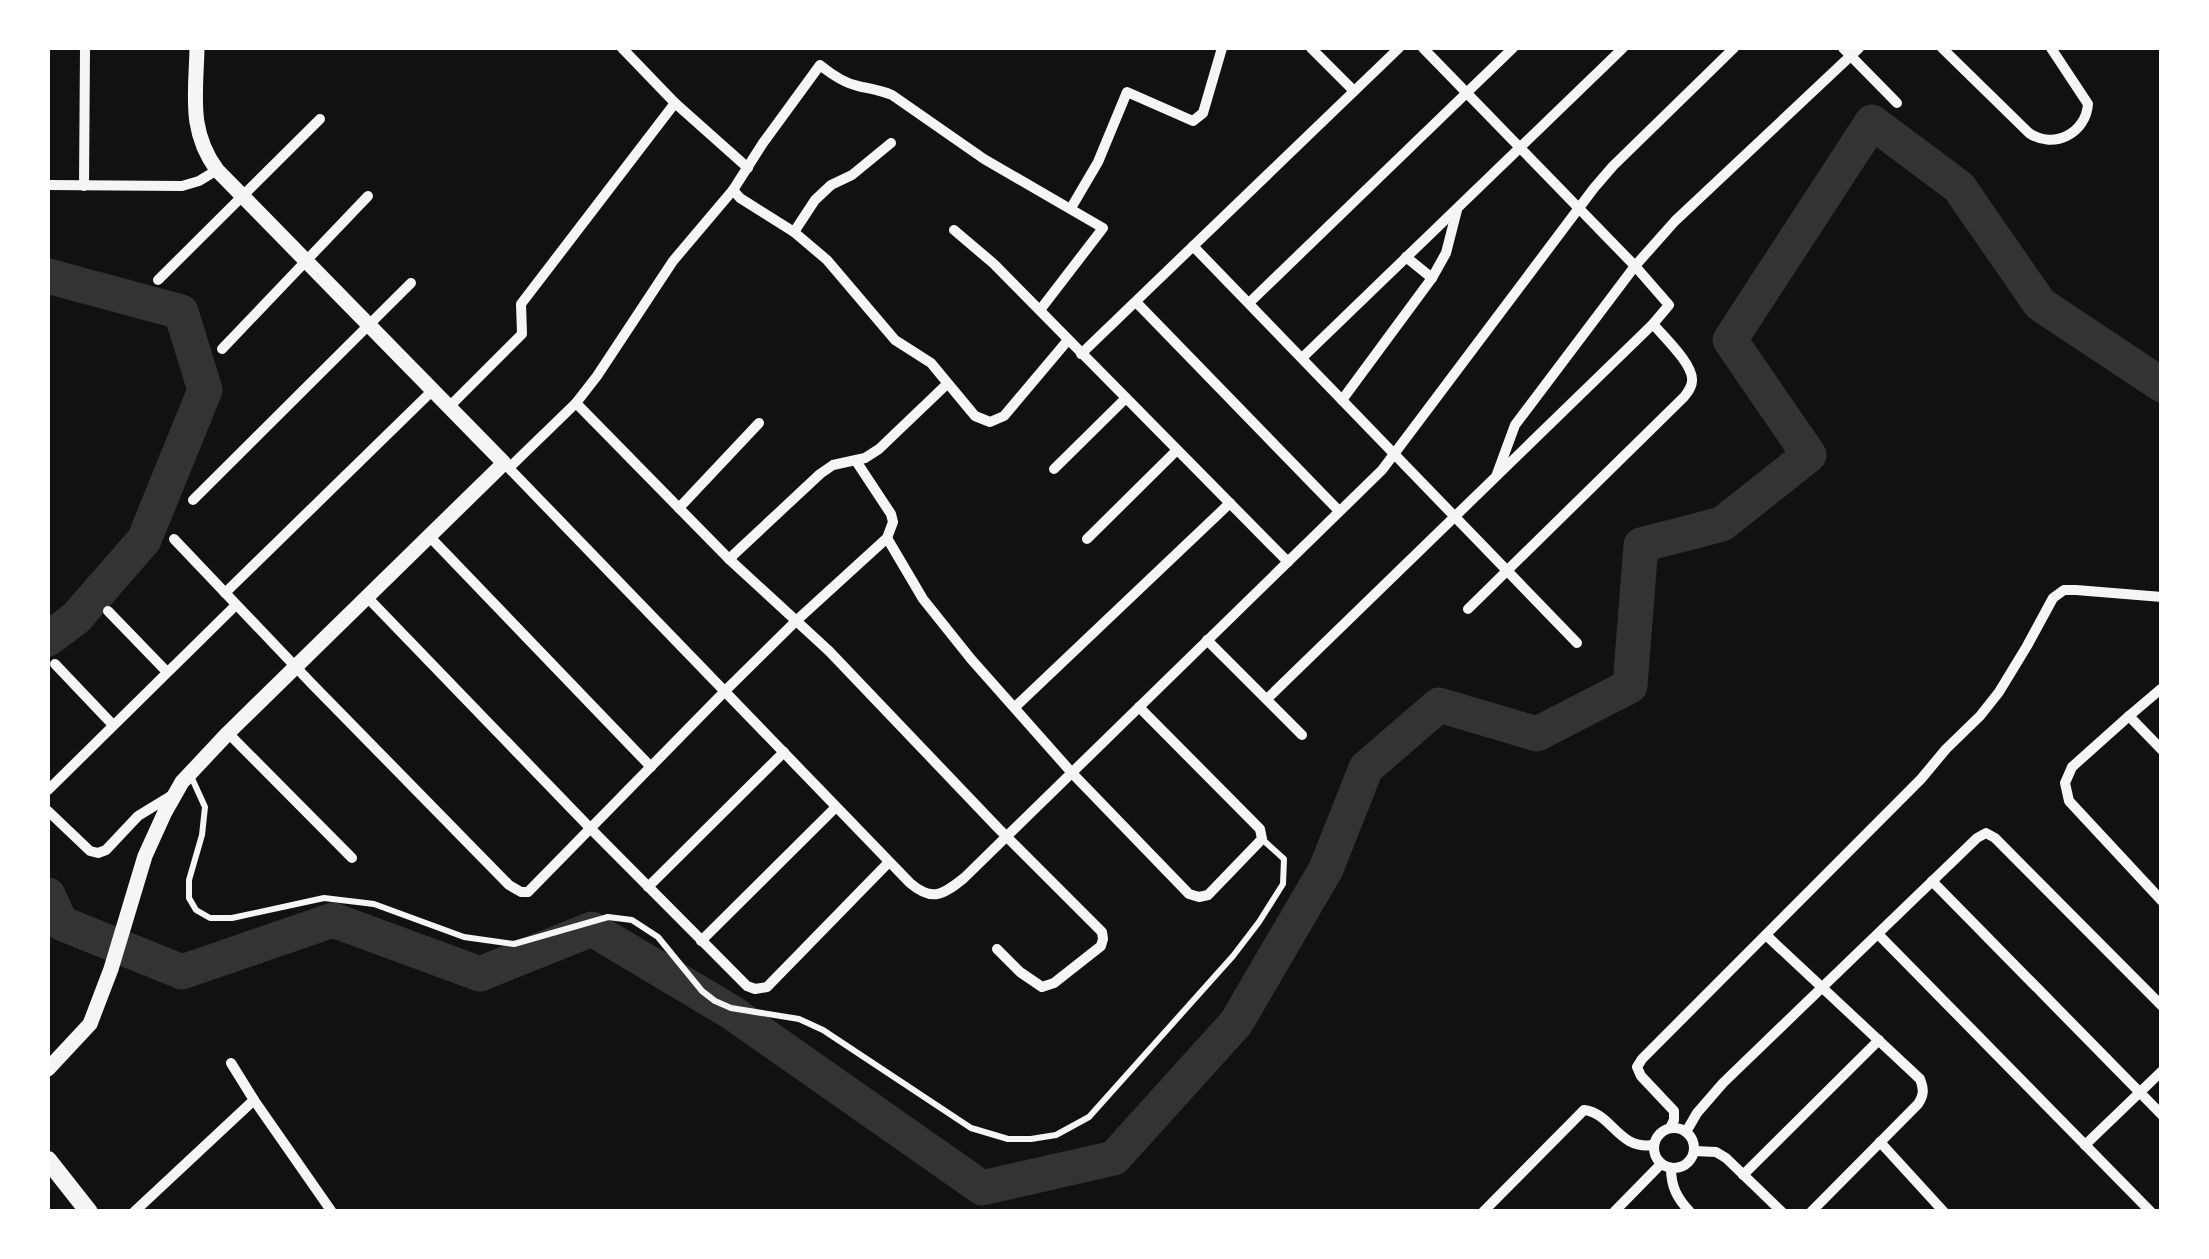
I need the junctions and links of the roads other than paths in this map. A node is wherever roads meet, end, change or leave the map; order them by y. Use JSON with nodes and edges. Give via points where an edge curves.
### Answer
{"nodes":[{"id":1,"x":85,"y":48,"type":"edge"},
{"id":2,"x":197,"y":48,"type":"edge"},
{"id":3,"x":622,"y":48,"type":"edge"},
{"id":4,"x":1222,"y":48,"type":"edge"},
{"id":5,"x":1311,"y":48,"type":"edge"},
{"id":6,"x":1399,"y":48,"type":"edge"},
{"id":7,"x":1423,"y":48,"type":"edge"},
{"id":8,"x":1513,"y":48,"type":"edge"},
{"id":9,"x":1623,"y":48,"type":"edge"},
{"id":10,"x":1734,"y":48,"type":"edge"},
{"id":11,"x":1942,"y":48,"type":"edge"},
{"id":12,"x":2051,"y":48,"type":"edge"},
{"id":13,"x":1851,"y":50,"type":"edge"},
{"id":14,"x":1354,"y":91,"type":"junction"},
{"id":15,"x":1466,"y":92,"type":"junction"},
{"id":16,"x":675,"y":103,"type":"junction"},
{"id":17,"x":1897,"y":104,"type":"dead end"},
{"id":18,"x":320,"y":119,"type":"dead end"},
{"id":19,"x":891,"y":143,"type":"dead end"},
{"id":20,"x":1520,"y":148,"type":"junction"},
{"id":21,"x":748,"y":168,"type":"junction"},
{"id":22,"x":218,"y":170,"type":"junction"},
{"id":23,"x":48,"y":185,"type":"edge"},
{"id":24,"x":84,"y":186,"type":"junction"},
{"id":25,"x":733,"y":190,"type":"junction"},
{"id":26,"x":242,"y":196,"type":"junction"},
{"id":27,"x":368,"y":196,"type":"dead end"},
{"id":28,"x":1071,"y":208,"type":"junction"},
{"id":29,"x":1457,"y":208,"type":"junction"},
{"id":30,"x":1579,"y":208,"type":"junction"},
{"id":31,"x":954,"y":230,"type":"dead end"},
{"id":32,"x":794,"y":232,"type":"junction"},
{"id":33,"x":1193,"y":246,"type":"junction"},
{"id":34,"x":1406,"y":257,"type":"junction"},
{"id":35,"x":306,"y":261,"type":"junction"},
{"id":36,"x":1636,"y":266,"type":"junction"},
{"id":37,"x":1432,"y":278,"type":"junction"},
{"id":38,"x":158,"y":280,"type":"dead end"},
{"id":39,"x":411,"y":283,"type":"dead end"},
{"id":40,"x":1136,"y":302,"type":"junction"},
{"id":41,"x":1248,"y":303,"type":"junction"},
{"id":42,"x":1040,"y":310,"type":"junction"},
{"id":43,"x":1654,"y":324,"type":"junction"},
{"id":44,"x":369,"y":325,"type":"junction"},
{"id":45,"x":1068,"y":340,"type":"junction"},
{"id":46,"x":222,"y":349,"type":"dead end"},
{"id":47,"x":1082,"y":354,"type":"junction"},
{"id":48,"x":1302,"y":358,"type":"junction"},
{"id":49,"x":948,"y":384,"type":"junction"},
{"id":50,"x":433,"y":390,"type":"junction"},
{"id":51,"x":1126,"y":398,"type":"junction"},
{"id":52,"x":1342,"y":400,"type":"junction"},
{"id":53,"x":576,"y":403,"type":"junction"},
{"id":54,"x":449,"y":407,"type":"junction"},
{"id":55,"x":759,"y":423,"type":"dead end"},
{"id":56,"x":1177,"y":450,"type":"junction"},
{"id":57,"x":1394,"y":454,"type":"junction"},
{"id":58,"x":856,"y":460,"type":"junction"},
{"id":59,"x":507,"y":465,"type":"junction"},
{"id":60,"x":1054,"y":469,"type":"dead end"},
{"id":61,"x":1495,"y":479,"type":"junction"},
{"id":62,"x":193,"y":500,"type":"dead end"},
{"id":63,"x":1230,"y":503,"type":"junction"},
{"id":64,"x":679,"y":508,"type":"junction"},
{"id":65,"x":1339,"y":511,"type":"junction"},
{"id":66,"x":1456,"y":518,"type":"junction"},
{"id":67,"x":429,"y":536,"type":"junction"},
{"id":68,"x":887,"y":538,"type":"junction"},
{"id":69,"x":174,"y":540,"type":"dead end"},
{"id":70,"x":1087,"y":540,"type":"dead end"},
{"id":71,"x":728,"y":558,"type":"junction"},
{"id":72,"x":1288,"y":562,"type":"junction"},
{"id":73,"x":1507,"y":571,"type":"junction"},
{"id":74,"x":226,"y":594,"type":"junction"},
{"id":75,"x":367,"y":597,"type":"junction"},
{"id":76,"x":2162,"y":597,"type":"edge"},
{"id":77,"x":236,"y":605,"type":"junction"},
{"id":78,"x":1468,"y":609,"type":"dead end"},
{"id":79,"x":108,"y":610,"type":"dead end"},
{"id":80,"x":796,"y":621,"type":"junction"},
{"id":81,"x":1208,"y":640,"type":"junction"},
{"id":82,"x":1577,"y":643,"type":"dead end"},
{"id":83,"x":55,"y":664,"type":"dead end"},
{"id":84,"x":295,"y":667,"type":"junction"},
{"id":85,"x":167,"y":672,"type":"junction"},
{"id":86,"x":2162,"y":688,"type":"edge"},
{"id":87,"x":726,"y":690,"type":"junction"},
{"id":88,"x":1267,"y":699,"type":"junction"},
{"id":89,"x":1015,"y":706,"type":"junction"},
{"id":90,"x":1139,"y":707,"type":"junction"},
{"id":91,"x":2129,"y":716,"type":"junction"},
{"id":92,"x":113,"y":725,"type":"junction"},
{"id":93,"x":228,"y":733,"type":"junction"},
{"id":94,"x":1302,"y":736,"type":"dead end"},
{"id":95,"x":2162,"y":750,"type":"edge"},
{"id":96,"x":784,"y":752,"type":"junction"},
{"id":97,"x":652,"y":766,"type":"junction"},
{"id":98,"x":190,"y":772,"type":"junction"},
{"id":99,"x":1072,"y":773,"type":"junction"},
{"id":100,"x":49,"y":784,"type":"edge"},
{"id":101,"x":175,"y":793,"type":"junction"},
{"id":102,"x":836,"y":807,"type":"junction"},
{"id":103,"x":48,"y":811,"type":"edge"},
{"id":104,"x":591,"y":829,"type":"junction"},
{"id":105,"x":1006,"y":837,"type":"junction"},
{"id":106,"x":1262,"y":839,"type":"junction"},
{"id":107,"x":352,"y":858,"type":"dead end"},
{"id":108,"x":890,"y":862,"type":"junction"},
{"id":109,"x":1932,"y":882,"type":"junction"},
{"id":110,"x":648,"y":887,"type":"junction"},
{"id":111,"x":2162,"y":901,"type":"edge"},
{"id":112,"x":1878,"y":934,"type":"junction"},
{"id":113,"x":1766,"y":935,"type":"junction"},
{"id":114,"x":701,"y":941,"type":"junction"},
{"id":115,"x":997,"y":949,"type":"dead end"},
{"id":116,"x":1822,"y":988,"type":"junction"},
{"id":117,"x":2162,"y":1006,"type":"edge"},
{"id":118,"x":1879,"y":1040,"type":"junction"},
{"id":119,"x":231,"y":1062,"type":"dead end"},
{"id":120,"x":48,"y":1070,"type":"edge"},
{"id":121,"x":2162,"y":1070,"type":"edge"},
{"id":122,"x":2140,"y":1092,"type":"junction"},
{"id":123,"x":254,"y":1100,"type":"junction"},
{"id":124,"x":2162,"y":1115,"type":"edge"},
{"id":125,"x":1670,"y":1128,"type":"junction"},
{"id":126,"x":1686,"y":1132,"type":"junction"},
{"id":127,"x":1880,"y":1142,"type":"junction"},
{"id":128,"x":1653,"y":1145,"type":"junction"},
{"id":129,"x":2086,"y":1145,"type":"junction"},
{"id":130,"x":1694,"y":1151,"type":"junction"},
{"id":131,"x":48,"y":1160,"type":"edge"},
{"id":132,"x":1666,"y":1166,"type":"junction"},
{"id":133,"x":1743,"y":1174,"type":"junction"},
{"id":134,"x":2149,"y":1211,"type":"edge"},
{"id":135,"x":89,"y":1212,"type":"edge"},
{"id":136,"x":134,"y":1212,"type":"edge"},
{"id":137,"x":332,"y":1212,"type":"edge"},
{"id":138,"x":1483,"y":1212,"type":"edge"},
{"id":139,"x":1614,"y":1212,"type":"edge"},
{"id":140,"x":1690,"y":1212,"type":"edge"},
{"id":141,"x":1782,"y":1212,"type":"edge"},
{"id":142,"x":1811,"y":1212,"type":"edge"},
{"id":143,"x":1944,"y":1212,"type":"edge"}],
"edges":[{"from":1,"to":24,"type":"street"},
{"from":2,"to":22,"type":"street","via":[[198,137]]},
{"from":3,"to":16,"type":"street"},
{"from":4,"to":28,"type":"street","via":[[1203,114],[1192,121],[1127,92]]},
{"from":5,"to":14,"type":"street"},
{"from":6,"to":14,"type":"street"},
{"from":7,"to":15,"type":"street"},
{"from":8,"to":15,"type":"street"},
{"from":9,"to":20,"type":"street"},
{"from":10,"to":30,"type":"street"},
{"from":11,"to":12,"type":"street","via":[[2029,133],[2051,142],[2082,124],[2088,104]]},
{"from":13,"to":17,"type":"street"},
{"from":13,"to":36,"type":"street"},
{"from":14,"to":33,"type":"street"},
{"from":15,"to":20,"type":"street"},
{"from":15,"to":41,"type":"street"},
{"from":16,"to":21,"type":"street"},
{"from":16,"to":54,"type":"street","via":[[521,304],[522,334]]},
{"from":18,"to":26,"type":"street"},
{"from":19,"to":32,"type":"street","via":[[831,185]]},
{"from":20,"to":29,"type":"street"},
{"from":20,"to":30,"type":"street"},
{"from":21,"to":25,"type":"street"},
{"from":21,"to":28,"type":"street","via":[[820,66],[892,96]]},
{"from":22,"to":24,"type":"street","via":[[182,186]]},
{"from":22,"to":26,"type":"street"},
{"from":23,"to":24,"type":"street"},
{"from":25,"to":32,"type":"street"},
{"from":25,"to":53,"type":"street","via":[[673,261]]},
{"from":26,"to":35,"type":"street"},
{"from":26,"to":38,"type":"street"},
{"from":27,"to":35,"type":"street"},
{"from":28,"to":42,"type":"street","via":[[1103,228]]},
{"from":29,"to":34,"type":"street"},
{"from":29,"to":37,"type":"street","via":[[1446,254]]},
{"from":30,"to":36,"type":"street"},
{"from":30,"to":57,"type":"street"},
{"from":31,"to":42,"type":"street"},
{"from":32,"to":49,"type":"street","via":[[828,260],[895,340],[931,363]]},
{"from":33,"to":40,"type":"street"},
{"from":33,"to":41,"type":"street"},
{"from":34,"to":37,"type":"street"},
{"from":34,"to":48,"type":"street"},
{"from":35,"to":44,"type":"street"},
{"from":35,"to":46,"type":"street"},
{"from":36,"to":43,"type":"street","via":[[1669,305]]},
{"from":36,"to":61,"type":"street","via":[[1515,425]]},
{"from":37,"to":52,"type":"street"},
{"from":39,"to":44,"type":"street"},
{"from":40,"to":47,"type":"street"},
{"from":40,"to":65,"type":"street"},
{"from":41,"to":48,"type":"street"},
{"from":42,"to":45,"type":"street"},
{"from":43,"to":61,"type":"street"},
{"from":43,"to":73,"type":"street","via":[[1688,366],[1692,386]]},
{"from":44,"to":50,"type":"street"},
{"from":44,"to":62,"type":"street"},
{"from":45,"to":47,"type":"street"},
{"from":45,"to":49,"type":"street","via":[[994,422],[975,416]]},
{"from":47,"to":51,"type":"street"},
{"from":48,"to":52,"type":"street"},
{"from":49,"to":58,"type":"street","via":[[887,442]]},
{"from":50,"to":54,"type":"street"},
{"from":50,"to":74,"type":"street"},
{"from":51,"to":56,"type":"street"},
{"from":51,"to":60,"type":"street"},
{"from":52,"to":57,"type":"street"},
{"from":53,"to":59,"type":"street"},
{"from":53,"to":64,"type":"street"},
{"from":54,"to":59,"type":"street"},
{"from":55,"to":64,"type":"street"},
{"from":56,"to":63,"type":"street"},
{"from":56,"to":70,"type":"street"},
{"from":57,"to":65,"type":"street"},
{"from":57,"to":66,"type":"street"},
{"from":58,"to":68,"type":"street","via":[[891,514]]},
{"from":58,"to":71,"type":"street","via":[[820,474]]},
{"from":59,"to":67,"type":"street"},
{"from":59,"to":87,"type":"street"},
{"from":61,"to":66,"type":"street"},
{"from":63,"to":72,"type":"street"},
{"from":63,"to":89,"type":"street"},
{"from":64,"to":71,"type":"street"},
{"from":65,"to":72,"type":"street"},
{"from":66,"to":73,"type":"street"},
{"from":66,"to":88,"type":"street"},
{"from":67,"to":75,"type":"street"},
{"from":67,"to":97,"type":"street"},
{"from":68,"to":80,"type":"street"},
{"from":68,"to":89,"type":"street","via":[[923,599]]},
{"from":69,"to":74,"type":"street"},
{"from":71,"to":80,"type":"street"},
{"from":72,"to":81,"type":"street"},
{"from":73,"to":78,"type":"street"},
{"from":73,"to":82,"type":"street"},
{"from":74,"to":77,"type":"street"},
{"from":75,"to":84,"type":"street"},
{"from":75,"to":104,"type":"street"},
{"from":76,"to":113,"type":"street","via":[[2064,590],[2052,598],[1990,704]]},
{"from":77,"to":84,"type":"street"},
{"from":77,"to":85,"type":"street"},
{"from":79,"to":85,"type":"street"},
{"from":80,"to":87,"type":"street"},
{"from":80,"to":105,"type":"street"},
{"from":81,"to":88,"type":"street"},
{"from":81,"to":90,"type":"street"},
{"from":83,"to":92,"type":"street"},
{"from":84,"to":93,"type":"street"},
{"from":84,"to":104,"type":"street","via":[[521,892]]},
{"from":85,"to":92,"type":"street"},
{"from":86,"to":91,"type":"street"},
{"from":87,"to":96,"type":"street"},
{"from":87,"to":97,"type":"street"},
{"from":88,"to":94,"type":"street"},
{"from":89,"to":99,"type":"street"},
{"from":90,"to":99,"type":"street"},
{"from":90,"to":106,"type":"street","via":[[1260,829]]},
{"from":91,"to":95,"type":"street"},
{"from":91,"to":111,"type":"street","via":[[2072,767],[2064,783],[2069,801]]},
{"from":92,"to":100,"type":"street"},
{"from":93,"to":98,"type":"street"},
{"from":93,"to":107,"type":"street"},
{"from":96,"to":102,"type":"street"},
{"from":96,"to":110,"type":"street"},
{"from":97,"to":104,"type":"street"},
{"from":98,"to":101,"type":"street"},
{"from":98,"to":106,"type":"lane","via":[[206,807],[189,898],[210,918],[324,898],[374,904],[464,937],[514,944],[608,917],[632,920],[658,938],[715,1002],[800,1018],[971,1128],[1008,1139],[1056,1134],[1090,1116],[1233,956],[1283,884],[1284,859]]},
{"from":99,"to":105,"type":"street"},
{"from":99,"to":106,"type":"street","via":[[1190,894],[1208,895]]},
{"from":101,"to":103,"type":"street","via":[[98,853]]},
{"from":101,"to":120,"type":"street","via":[[90,1024]]},
{"from":102,"to":108,"type":"street"},
{"from":102,"to":114,"type":"street"},
{"from":104,"to":110,"type":"street"},
{"from":105,"to":108,"type":"street","via":[[942,894],[930,896]]},
{"from":105,"to":115,"type":"street","via":[[1103,940],[1042,987]]},
{"from":108,"to":114,"type":"street","via":[[767,987],[746,986]]},
{"from":109,"to":112,"type":"street"},
{"from":109,"to":117,"type":"street","via":[[1986,833]]},
{"from":109,"to":122,"type":"street"},
{"from":110,"to":114,"type":"street"},
{"from":112,"to":116,"type":"street"},
{"from":112,"to":129,"type":"street"},
{"from":113,"to":116,"type":"street"},
{"from":113,"to":125,"type":"street","via":[[1637,1067],[1674,1111]]},
{"from":116,"to":118,"type":"street"},
{"from":116,"to":126,"type":"street","via":[[1723,1083]]},
{"from":118,"to":127,"type":"street","via":[[1920,1079],[1924,1092]]},
{"from":118,"to":133,"type":"street"},
{"from":119,"to":123,"type":"street"},
{"from":121,"to":122,"type":"street"},
{"from":122,"to":124,"type":"street"},
{"from":122,"to":129,"type":"street"},
{"from":123,"to":136,"type":"street"},
{"from":123,"to":137,"type":"street"},
{"from":125,"to":126,"type":"street"},
{"from":125,"to":128,"type":"street"},
{"from":126,"to":130,"type":"street"},
{"from":127,"to":142,"type":"street"},
{"from":127,"to":143,"type":"street"},
{"from":128,"to":132,"type":"street"},
{"from":128,"to":138,"type":"street","via":[[1631,1144],[1584,1110]]},
{"from":129,"to":134,"type":"street"},
{"from":130,"to":132,"type":"street","via":[[1679,1168]]},
{"from":130,"to":133,"type":"street","via":[[1716,1152]]},
{"from":131,"to":135,"type":"main road"},
{"from":132,"to":139,"type":"street"},
{"from":132,"to":140,"type":"street"},
{"from":133,"to":141,"type":"street"}]}
